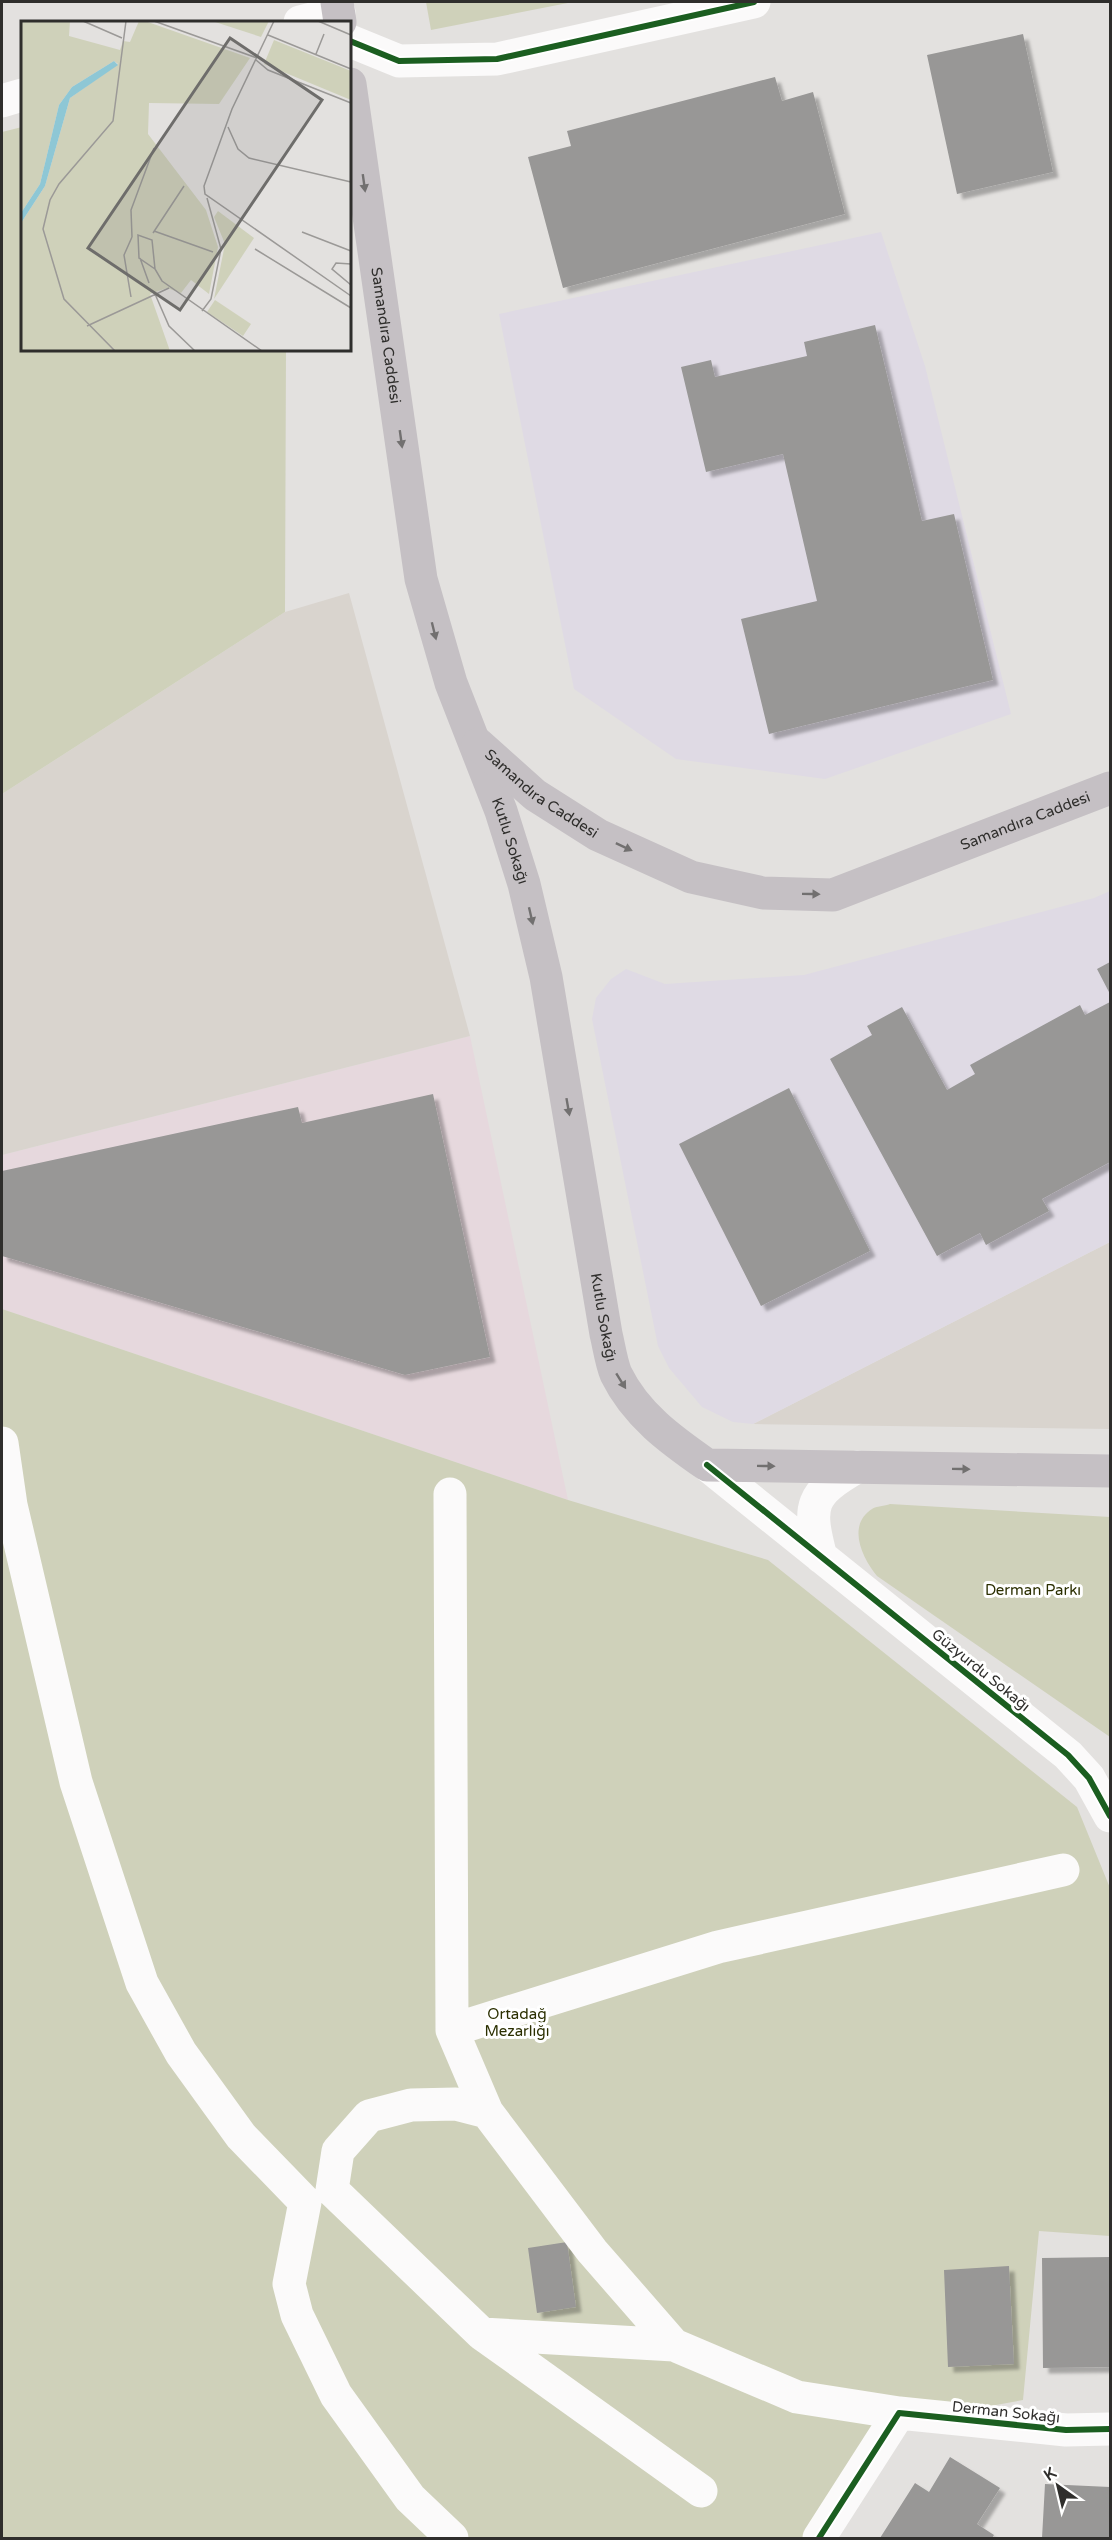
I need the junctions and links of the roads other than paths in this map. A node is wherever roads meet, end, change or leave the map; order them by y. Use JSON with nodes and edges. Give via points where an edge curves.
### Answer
{"nodes":[{"id":1,"x":754,"y":2,"type":"edge"},
{"id":2,"x":341,"y":19,"type":"edge"},
{"id":3,"x":314,"y":21,"type":"edge"},
{"id":4,"x":351,"y":26,"type":"edge"},
{"id":5,"x":351,"y":91,"type":"edge"},
{"id":6,"x":21,"y":95,"type":"edge"},
{"id":7,"x":2,"y":101,"type":"edge"},
{"id":8,"x":475,"y":741,"type":"junction"},
{"id":9,"x":1110,"y":788,"type":"edge"},
{"id":10,"x":2,"y":1443,"type":"edge"},
{"id":11,"x":707,"y":1465,"type":"junction"},
{"id":12,"x":857,"y":1467,"type":"junction"},
{"id":13,"x":1110,"y":1471,"type":"edge"},
{"id":14,"x":450,"y":1494,"type":"dead end"},
{"id":15,"x":821,"y":1557,"type":"junction"},
{"id":16,"x":1110,"y":1816,"type":"edge"},
{"id":17,"x":1063,"y":1870,"type":"dead end"},
{"id":18,"x":452,"y":2030,"type":"junction"},
{"id":19,"x":487,"y":2112,"type":"junction"},
{"id":20,"x":319,"y":2196,"type":"junction"},
{"id":21,"x":482,"y":2334,"type":"junction"},
{"id":22,"x":674,"y":2345,"type":"junction"},
{"id":23,"x":899,"y":2413,"type":"junction"},
{"id":24,"x":1110,"y":2429,"type":"edge"},
{"id":25,"x":701,"y":2490,"type":"dead end"},
{"id":26,"x":452,"y":2538,"type":"edge"},
{"id":27,"x":819,"y":2538,"type":"edge"}],
"edges":[{"from":1,"to":4,"type":"street","via":[[497,58],[399,61]]},
{"from":2,"to":3,"type":"street"},
{"from":5,"to":8,"type":"main road","name":"Samandıra Caddesi","one_way":true,"via":[[422,579],[444,663]]},
{"from":6,"to":7,"type":"street"},
{"from":8,"to":9,"type":"main road","name":"Samandıra Caddesi","one_way":true,"via":[[535,795],[598,835],[691,877],[763,893],[833,895]]},
{"from":8,"to":11,"type":"main road","name":"Kutlu Sokağı","one_way":true,"via":[[524,884],[546,977],[606,1334],[616,1373],[641,1411],[666,1437]]},
{"from":10,"to":20,"type":"street","via":[[11,1505],[76,1782],[142,1983],[181,2053],[241,2136]]},
{"from":11,"to":12,"type":"main road","one_way":true},
{"from":11,"to":15,"type":"street","name":"Güzyurdu Sokağı"},
{"from":12,"to":13,"type":"main road","one_way":true},
{"from":12,"to":15,"type":"street","via":[[831,1482],[816,1501],[812,1524]]},
{"from":14,"to":18,"type":"street"},
{"from":15,"to":16,"type":"street","name":"Güzyurdu Sokağı","via":[[1068,1755],[1089,1778]]},
{"from":17,"to":18,"type":"street","via":[[718,1947]]},
{"from":18,"to":19,"type":"street"},
{"from":19,"to":20,"type":"street","via":[[456,2104],[411,2105],[369,2116],[338,2151]]},
{"from":19,"to":22,"type":"street","via":[[592,2251]]},
{"from":20,"to":21,"type":"street"},
{"from":20,"to":26,"type":"street","via":[[290,2284],[297,2314],[336,2395],[410,2498]]},
{"from":21,"to":22,"type":"street"},
{"from":21,"to":25,"type":"street"},
{"from":22,"to":23,"type":"street","name":"Derman Sokağı","via":[[797,2397]]},
{"from":23,"to":24,"type":"street","name":"Derman Sokağı","via":[[1066,2430]]},
{"from":23,"to":27,"type":"street"}]}
